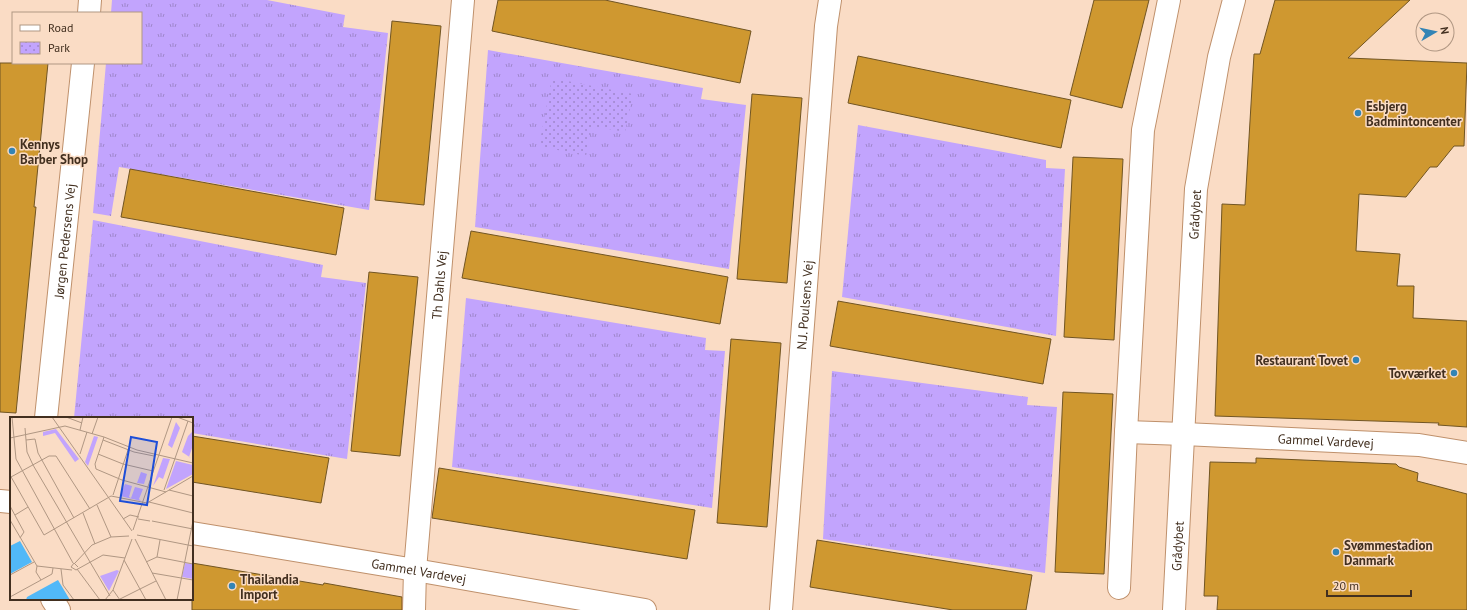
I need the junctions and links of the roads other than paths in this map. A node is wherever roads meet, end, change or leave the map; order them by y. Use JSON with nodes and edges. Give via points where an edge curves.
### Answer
{"nodes":[{"id":1,"x":90,"y":0,"type":"edge"},
{"id":2,"x":463,"y":0,"type":"edge"},
{"id":3,"x":830,"y":0,"type":"edge"},
{"id":4,"x":1169,"y":0,"type":"edge"},
{"id":5,"x":1232,"y":1,"type":"edge"},
{"id":6,"x":89,"y":12,"type":"edge"},
{"id":7,"x":84,"y":64,"type":"edge"},
{"id":8,"x":46,"y":417,"type":"edge"},
{"id":9,"x":1126,"y":432,"type":"junction"},
{"id":10,"x":1184,"y":434,"type":"junction"},
{"id":11,"x":1467,"y":453,"type":"edge"},
{"id":12,"x":0,"y":500,"type":"edge"},
{"id":13,"x":10,"y":502,"type":"edge"},
{"id":14,"x":193,"y":533,"type":"edge"},
{"id":15,"x":415,"y":570,"type":"junction"},
{"id":16,"x":1119,"y":588,"type":"dead end"},
{"id":17,"x":53,"y":600,"type":"edge"},
{"id":18,"x":58,"y":610,"type":"edge"},
{"id":19,"x":414,"y":610,"type":"edge"},
{"id":20,"x":645,"y":610,"type":"edge"},
{"id":21,"x":781,"y":610,"type":"edge"},
{"id":22,"x":1174,"y":610,"type":"edge"}],
"edges":[{"from":1,"to":6,"type":"street"},
{"from":2,"to":15,"type":"street","name":"Th Dahls Vej"},
{"from":3,"to":21,"type":"street","name":"N.J. Poulsens Vej"},
{"from":4,"to":9,"type":"street","via":[[1143,130]]},
{"from":5,"to":10,"type":"street","name":"Grådybet","via":[[1219,57],[1196,189]]},
{"from":7,"to":8,"type":"street","name":"Jørgen Pedersens Vej"},
{"from":9,"to":10,"type":"street"},
{"from":9,"to":16,"type":"street"},
{"from":10,"to":11,"type":"street","name":"Gammel Vardevej","via":[[1419,445]]},
{"from":10,"to":22,"type":"street","name":"Grådybet"},
{"from":12,"to":13,"type":"street"},
{"from":14,"to":15,"type":"street","name":"Gammel Vardevej"},
{"from":15,"to":19,"type":"street","name":"Th Dahls Vej"},
{"from":15,"to":20,"type":"street","name":"Gammel Vardevej"},
{"from":17,"to":18,"type":"street"}]}
